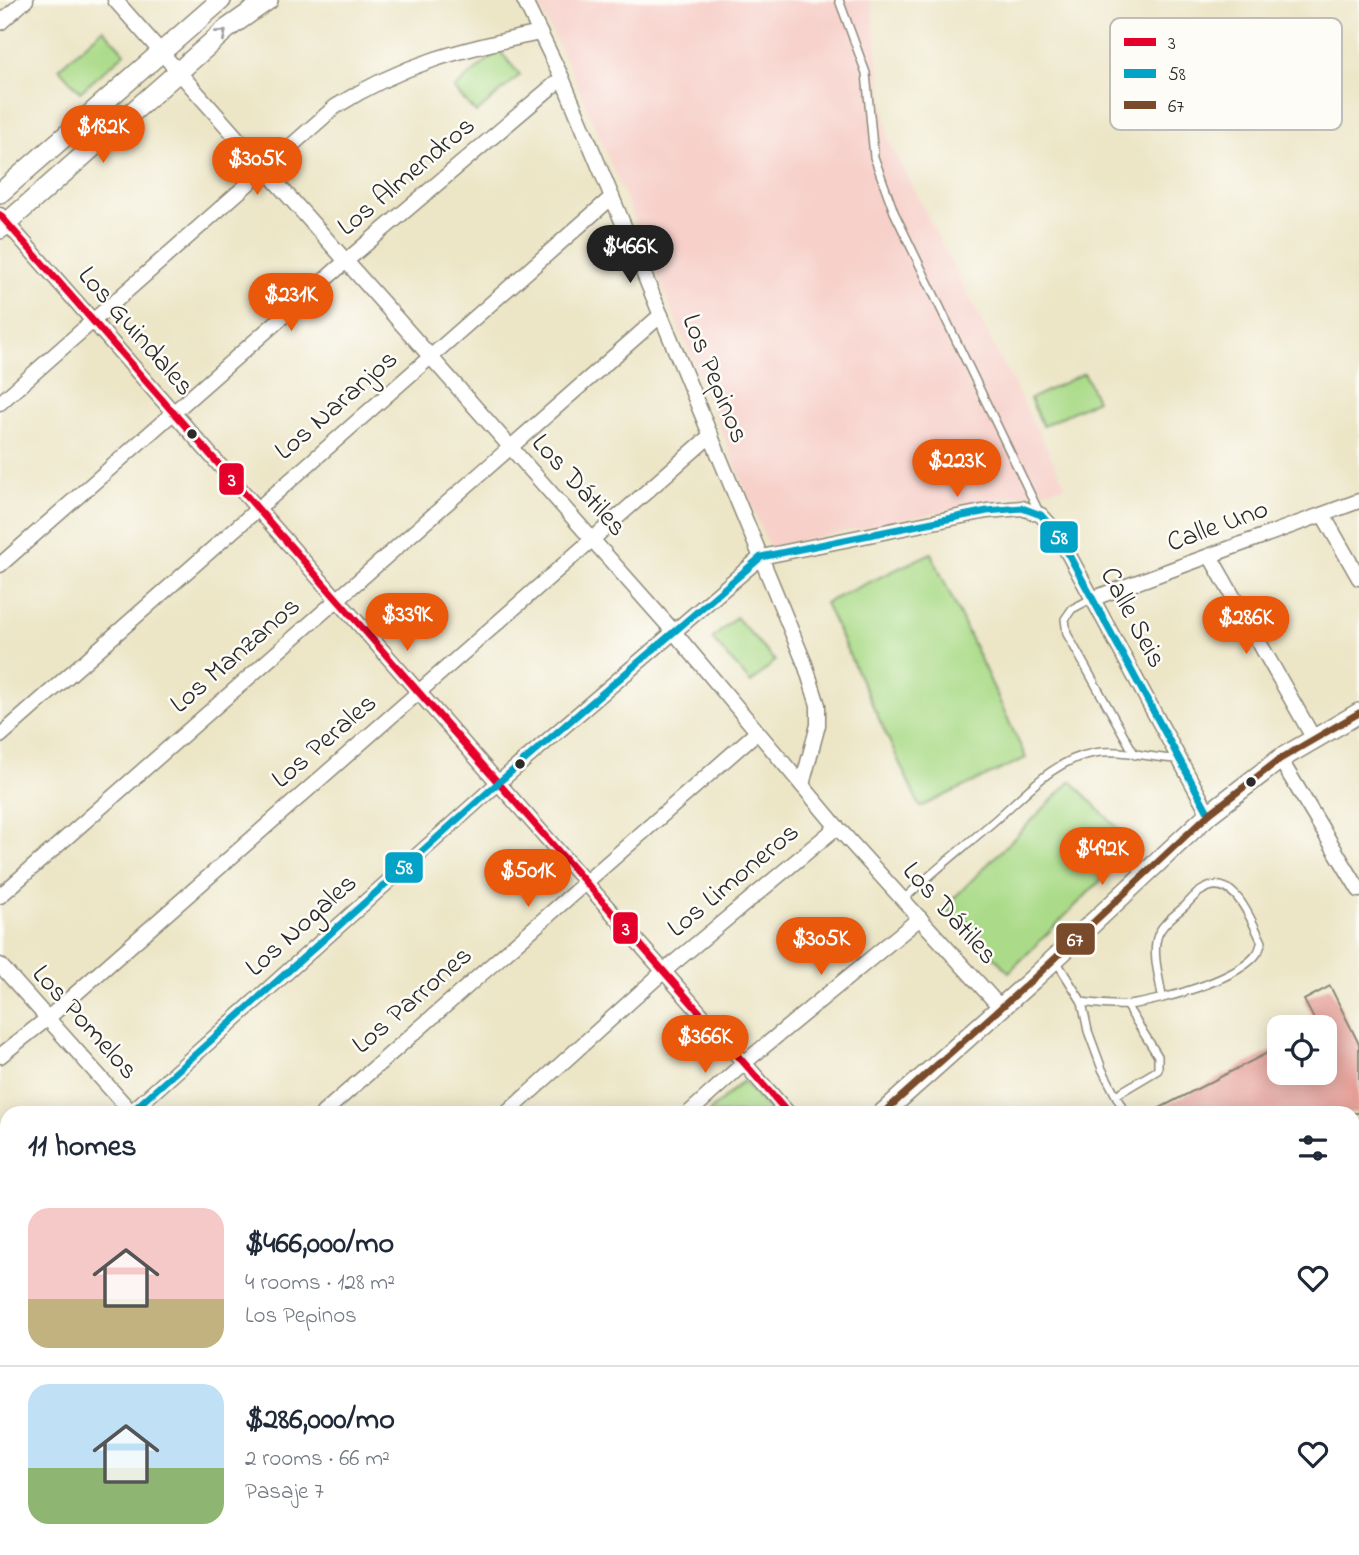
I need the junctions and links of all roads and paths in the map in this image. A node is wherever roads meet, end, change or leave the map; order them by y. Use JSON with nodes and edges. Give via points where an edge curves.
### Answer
{"nodes":[{"id":1,"x":26,"y":0,"type":"edge"},
{"id":2,"x":115,"y":0,"type":"edge"},
{"id":3,"x":221,"y":0,"type":"edge"},
{"id":4,"x":268,"y":0,"type":"edge"},
{"id":5,"x":524,"y":0,"type":"edge"},
{"id":6,"x":839,"y":0,"type":"edge"},
{"id":7,"x":0,"y":23,"type":"edge"},
{"id":8,"x":540,"y":33,"type":"junction"},
{"id":9,"x":160,"y":51,"type":"junction"},
{"id":10,"x":178,"y":71,"type":"junction"},
{"id":11,"x":562,"y":78,"type":"junction"},
{"id":12,"x":264,"y":168,"type":"junction"},
{"id":13,"x":0,"y":193,"type":"edge"},
{"id":14,"x":612,"y":197,"type":"junction"},
{"id":15,"x":2,"y":222,"type":"edge"},
{"id":16,"x":346,"y":261,"type":"junction"},
{"id":17,"x":661,"y":315,"type":"junction"},
{"id":18,"x":93,"y":321,"type":"junction"},
{"id":19,"x":431,"y":357,"type":"junction"},
{"id":20,"x":0,"y":403,"type":"edge"},
{"id":21,"x":174,"y":413,"type":"junction"},
{"id":22,"x":711,"y":435,"type":"junction"},
{"id":23,"x":510,"y":447,"type":"junction"},
{"id":24,"x":1359,"y":502,"type":"edge"},
{"id":25,"x":258,"y":509,"type":"junction"},
{"id":26,"x":1041,"y":515,"type":"junction"},
{"id":27,"x":1323,"y":515,"type":"junction"},
{"id":28,"x":592,"y":540,"type":"junction"},
{"id":29,"x":1210,"y":556,"type":"junction"},
{"id":30,"x":761,"y":557,"type":"junction"},
{"id":31,"x":0,"y":565,"type":"edge"},
{"id":32,"x":1359,"y":578,"type":"edge"},
{"id":33,"x":1094,"y":598,"type":"junction"},
{"id":34,"x":337,"y":600,"type":"junction"},
{"id":35,"x":674,"y":632,"type":"junction"},
{"id":36,"x":419,"y":692,"type":"junction"},
{"id":37,"x":1359,"y":713,"type":"edge"},
{"id":38,"x":757,"y":732,"type":"junction"},
{"id":39,"x":0,"y":736,"type":"edge"},
{"id":40,"x":1314,"y":739,"type":"junction"},
{"id":41,"x":1135,"y":755,"type":"junction"},
{"id":42,"x":1180,"y":759,"type":"junction"},
{"id":43,"x":1280,"y":759,"type":"junction"},
{"id":44,"x":498,"y":783,"type":"junction"},
{"id":45,"x":802,"y":785,"type":"junction"},
{"id":46,"x":1209,"y":814,"type":"junction"},
{"id":47,"x":837,"y":827,"type":"junction"},
{"id":48,"x":585,"y":882,"type":"junction"},
{"id":49,"x":1359,"y":890,"type":"edge"},
{"id":50,"x":0,"y":895,"type":"edge"},
{"id":51,"x":904,"y":900,"type":"junction"},
{"id":52,"x":920,"y":918,"type":"junction"},
{"id":53,"x":1055,"y":959,"type":"junction"},
{"id":54,"x":0,"y":965,"type":"edge"},
{"id":55,"x":664,"y":971,"type":"junction"},
{"id":56,"x":1161,"y":997,"type":"junction"},
{"id":57,"x":1082,"y":1002,"type":"junction"},
{"id":58,"x":1126,"y":1005,"type":"junction"},
{"id":59,"x":1000,"y":1007,"type":"junction"},
{"id":60,"x":48,"y":1018,"type":"junction"},
{"id":61,"x":0,"y":1056,"type":"edge"},
{"id":62,"x":744,"y":1063,"type":"junction"},
{"id":63,"x":1116,"y":1095,"type":"junction"},
{"id":64,"x":125,"y":1106,"type":"edge"},
{"id":65,"x":139,"y":1106,"type":"edge"},
{"id":66,"x":331,"y":1106,"type":"edge"},
{"id":67,"x":515,"y":1106,"type":"edge"},
{"id":68,"x":697,"y":1106,"type":"edge"},
{"id":69,"x":782,"y":1106,"type":"edge"},
{"id":70,"x":891,"y":1106,"type":"edge"},
{"id":71,"x":1122,"y":1106,"type":"edge"}],
"edges":[{"from":1,"to":7,"type":"street"},
{"from":2,"to":9,"type":"street","name":"Los Dátiles"},
{"from":3,"to":9,"type":"street"},
{"from":10,"to":4,"type":"street","one_way":true},
{"from":5,"to":8,"type":"street","name":"Los Pepinos"},
{"from":6,"to":26,"type":"lane","via":[[866,73],[874,157],[894,212]]},
{"from":8,"to":11,"type":"street","name":"Los Pepinos"},
{"from":8,"to":12,"type":"street","via":[[434,58],[382,80],[335,107]]},
{"from":9,"to":10,"type":"street","name":"Los Dátiles"},
{"from":9,"to":13,"type":"street"},
{"from":10,"to":12,"type":"street","name":"Los Dátiles"},
{"from":10,"to":15,"type":"street"},
{"from":11,"to":14,"type":"street","name":"Los Pepinos"},
{"from":11,"to":16,"type":"street","name":"Los Almendros"},
{"from":12,"to":16,"type":"street","name":"Los Dátiles"},
{"from":12,"to":18,"type":"street"},
{"from":14,"to":17,"type":"street","name":"Los Pepinos"},
{"from":14,"to":19,"type":"street","name":"Los Naranjos"},
{"from":15,"to":18,"type":"street","name":"Los Guindales"},
{"from":16,"to":19,"type":"street","name":"Los Dátiles"},
{"from":16,"to":21,"type":"street","name":"Los Almendros"},
{"from":17,"to":22,"type":"street","name":"Los Pepinos"},
{"from":17,"to":23,"type":"street","name":"Los Manzanos"},
{"from":18,"to":20,"type":"street"},
{"from":18,"to":21,"type":"street","name":"Los Guindales"},
{"from":19,"to":23,"type":"street","name":"Los Dátiles"},
{"from":19,"to":25,"type":"street","name":"Los Naranjos"},
{"from":21,"to":25,"type":"street","name":"Los Guindales"},
{"from":21,"to":31,"type":"street","name":"Los Almendros"},
{"from":22,"to":28,"type":"street","name":"Los Perales"},
{"from":22,"to":30,"type":"street","name":"Los Pepinos"},
{"from":23,"to":28,"type":"street","name":"Los Dátiles"},
{"from":23,"to":34,"type":"street","name":"Los Manzanos"},
{"from":24,"to":27,"type":"street","name":"Calle Uno"},
{"from":25,"to":34,"type":"street","name":"Los Guindales"},
{"from":25,"to":39,"type":"street","name":"Los Naranjos"},
{"from":26,"to":30,"type":"street","via":[[1022,508],[986,511]]},
{"from":26,"to":33,"type":"street","name":"Calle Seis","via":[[1057,533]]},
{"from":27,"to":29,"type":"street","name":"Calle Uno"},
{"from":27,"to":32,"type":"street"},
{"from":28,"to":35,"type":"street","name":"Los Dátiles"},
{"from":28,"to":36,"type":"street","name":"Los Perales"},
{"from":29,"to":33,"type":"street","name":"Calle Uno"},
{"from":29,"to":40,"type":"street"},
{"from":30,"to":35,"type":"street","name":"Los Nogales"},
{"from":30,"to":45,"type":"street","name":"Los Pepinos","via":[[818,705],[818,725]]},
{"from":33,"to":41,"type":"lane","via":[[1072,609],[1065,619],[1067,634]]},
{"from":33,"to":42,"type":"street","name":"Calle Seis"},
{"from":34,"to":36,"type":"street","name":"Los Guindales"},
{"from":34,"to":50,"type":"street","name":"Los Manzanos"},
{"from":35,"to":38,"type":"street","name":"Los Dátiles"},
{"from":35,"to":44,"type":"street","name":"Los Nogales"},
{"from":36,"to":44,"type":"street","name":"Los Guindales"},
{"from":36,"to":60,"type":"street","name":"Los Perales"},
{"from":37,"to":40,"type":"street"},
{"from":38,"to":45,"type":"street","name":"Los Dátiles"},
{"from":38,"to":48,"type":"street","name":"Los Parrones"},
{"from":40,"to":43,"type":"street"},
{"from":41,"to":42,"type":"lane"},
{"from":41,"to":51,"type":"lane","via":[[1094,753],[1054,769]]},
{"from":42,"to":46,"type":"street","name":"Calle Seis"},
{"from":43,"to":46,"type":"street"},
{"from":43,"to":49,"type":"street"},
{"from":44,"to":48,"type":"street","name":"Los Guindales"},
{"from":44,"to":65,"type":"street","name":"Los Nogales"},
{"from":45,"to":47,"type":"street","name":"Los Dátiles"},
{"from":46,"to":53,"type":"street"},
{"from":47,"to":51,"type":"street","name":"Los Dátiles"},
{"from":47,"to":55,"type":"street","name":"Los Limoneros"},
{"from":48,"to":55,"type":"street","name":"Los Guindales"},
{"from":48,"to":66,"type":"street","name":"Los Parrones"},
{"from":51,"to":52,"type":"street","name":"Los Dátiles"},
{"from":52,"to":59,"type":"street","name":"Los Dátiles"},
{"from":52,"to":62,"type":"street"},
{"from":53,"to":57,"type":"lane"},
{"from":53,"to":59,"type":"street"},
{"from":54,"to":60,"type":"street","name":"Los Pomelos"},
{"from":55,"to":62,"type":"street","name":"Los Guindales"},
{"from":55,"to":67,"type":"street","name":"Los Limoneros"},
{"from":56,"to":56,"type":"lane","via":[[1156,950],[1162,927],[1202,889],[1231,891],[1241,899],[1262,942],[1258,953],[1240,969],[1207,985]]},
{"from":56,"to":58,"type":"lane"},
{"from":57,"to":58,"type":"lane"},
{"from":57,"to":63,"type":"lane","via":[[1088,1031]]},
{"from":58,"to":63,"type":"lane","via":[[1159,1062],[1158,1070]]},
{"from":59,"to":70,"type":"street"},
{"from":60,"to":61,"type":"street","name":"Los Perales"},
{"from":60,"to":64,"type":"street","name":"Los Pomelos"},
{"from":62,"to":68,"type":"street"},
{"from":62,"to":69,"type":"street","name":"Los Guindales"},
{"from":63,"to":71,"type":"lane"}]}
